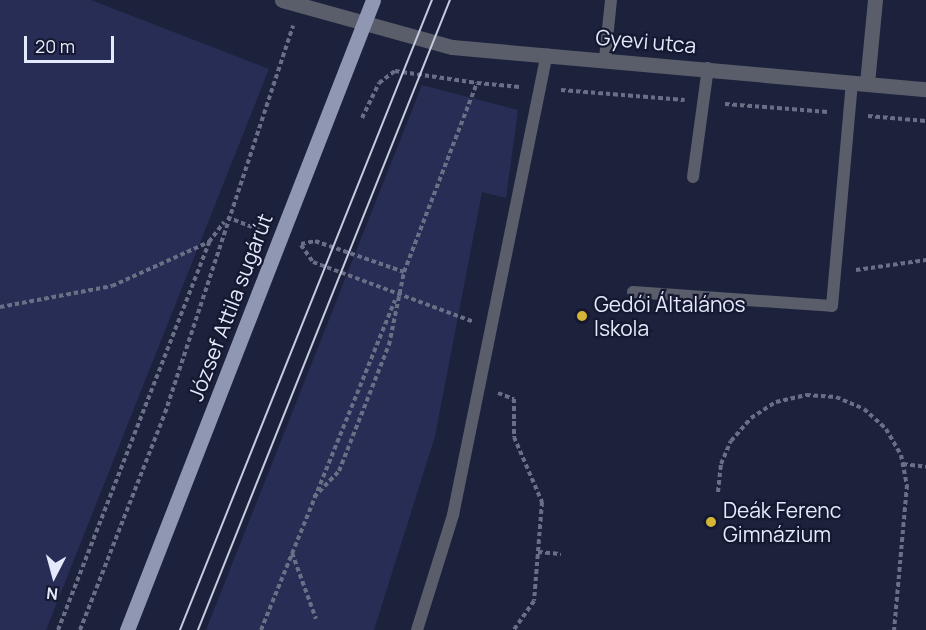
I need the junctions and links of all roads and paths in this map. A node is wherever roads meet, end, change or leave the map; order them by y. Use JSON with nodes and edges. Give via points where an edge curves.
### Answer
{"nodes":[{"id":1,"x":373,"y":0,"type":"edge"},
{"id":2,"x":611,"y":0,"type":"edge"},
{"id":3,"x":875,"y":0,"type":"edge"},
{"id":4,"x":289,"y":2,"type":"edge"},
{"id":5,"x":364,"y":24,"type":"junction"},
{"id":6,"x":547,"y":54,"type":"junction"},
{"id":7,"x":605,"y":58,"type":"junction"},
{"id":8,"x":708,"y":68,"type":"junction"},
{"id":9,"x":477,"y":83,"type":"junction"},
{"id":10,"x":860,"y":83,"type":"junction"},
{"id":11,"x":540,"y":88,"type":"junction"},
{"id":12,"x":926,"y":89,"type":"edge"},
{"id":13,"x":702,"y":102,"type":"junction"},
{"id":14,"x":848,"y":114,"type":"junction"},
{"id":15,"x":362,"y":118,"type":"dead end"},
{"id":16,"x":926,"y":121,"type":"edge"},
{"id":17,"x":693,"y":177,"type":"dead end"},
{"id":18,"x":227,"y":217,"type":"junction"},
{"id":19,"x":209,"y":242,"type":"junction"},
{"id":20,"x":926,"y":260,"type":"edge"},
{"id":21,"x":835,"y":270,"type":"junction"},
{"id":22,"x":404,"y":272,"type":"junction"},
{"id":23,"x":633,"y":292,"type":"dead end"},
{"id":24,"x":398,"y":294,"type":"junction"},
{"id":25,"x":0,"y":307,"type":"edge"},
{"id":26,"x":493,"y":328,"type":"junction"},
{"id":27,"x":480,"y":387,"type":"junction"},
{"id":28,"x":903,"y":464,"type":"junction"},
{"id":29,"x":926,"y":467,"type":"edge"},
{"id":30,"x":718,"y":492,"type":"dead end"},
{"id":31,"x":314,"y":497,"type":"junction"},
{"id":32,"x":538,"y":552,"type":"junction"},
{"id":33,"x":292,"y":553,"type":"junction"},
{"id":34,"x":561,"y":554,"type":"dead end"},
{"id":35,"x":316,"y":619,"type":"dead end"},
{"id":36,"x":58,"y":630,"type":"edge"},
{"id":37,"x":80,"y":630,"type":"edge"},
{"id":38,"x":127,"y":630,"type":"edge"},
{"id":39,"x":261,"y":630,"type":"edge"},
{"id":40,"x":417,"y":630,"type":"edge"},
{"id":41,"x":514,"y":630,"type":"edge"},
{"id":42,"x":894,"y":630,"type":"edge"}],
"edges":[{"from":1,"to":5,"type":"main road","name":"József Attila sugárút"},
{"from":2,"to":7,"type":"lane"},
{"from":3,"to":10,"type":"street"},
{"from":4,"to":5,"type":"street","name":"Gyevi utca"},
{"from":4,"to":18,"type":"path","via":[[293,29]]},
{"from":5,"to":6,"type":"street","name":"Gyevi utca","via":[[452,47]]},
{"from":5,"to":38,"type":"main road","name":"József Attila sugárút"},
{"from":6,"to":7,"type":"street","name":"Gyevi utca"},
{"from":6,"to":11,"type":"lane"},
{"from":7,"to":8,"type":"street","name":"Gyevi utca"},
{"from":8,"to":10,"type":"street","name":"Gyevi utca"},
{"from":8,"to":13,"type":"lane"},
{"from":9,"to":11,"type":"path"},
{"from":9,"to":15,"type":"path","via":[[395,71],[379,82]]},
{"from":9,"to":22,"type":"path"},
{"from":10,"to":12,"type":"street","name":"Gyevi utca"},
{"from":10,"to":14,"type":"lane"},
{"from":11,"to":13,"type":"path"},
{"from":11,"to":26,"type":"lane"},
{"from":13,"to":14,"type":"path"},
{"from":13,"to":17,"type":"lane"},
{"from":14,"to":16,"type":"path"},
{"from":14,"to":21,"type":"lane"},
{"from":18,"to":19,"type":"path"},
{"from":18,"to":37,"type":"path","via":[[165,413]]},
{"from":19,"to":25,"type":"path","via":[[112,286]]},
{"from":19,"to":36,"type":"path"},
{"from":20,"to":21,"type":"path","via":[[883,270]]},
{"from":21,"to":23,"type":"lane","via":[[832,306]]},
{"from":22,"to":24,"type":"path"},
{"from":22,"to":24,"type":"path","via":[[315,241],[300,244],[313,262]]},
{"from":24,"to":26,"type":"path"},
{"from":24,"to":31,"type":"path"},
{"from":24,"to":31,"type":"path","via":[[388,345],[339,471]]},
{"from":26,"to":27,"type":"lane"},
{"from":27,"to":32,"type":"path","via":[[514,399],[514,437],[542,502]]},
{"from":27,"to":40,"type":"lane","via":[[453,515]]},
{"from":28,"to":29,"type":"path"},
{"from":28,"to":30,"type":"path","via":[[886,429],[864,409],[836,397],[806,395],[776,402],[751,417],[720,464]]},
{"from":28,"to":42,"type":"path","via":[[907,485]]},
{"from":31,"to":33,"type":"path"},
{"from":32,"to":34,"type":"path"},
{"from":32,"to":41,"type":"path","via":[[534,601]]},
{"from":33,"to":35,"type":"path"},
{"from":33,"to":39,"type":"path"}]}
